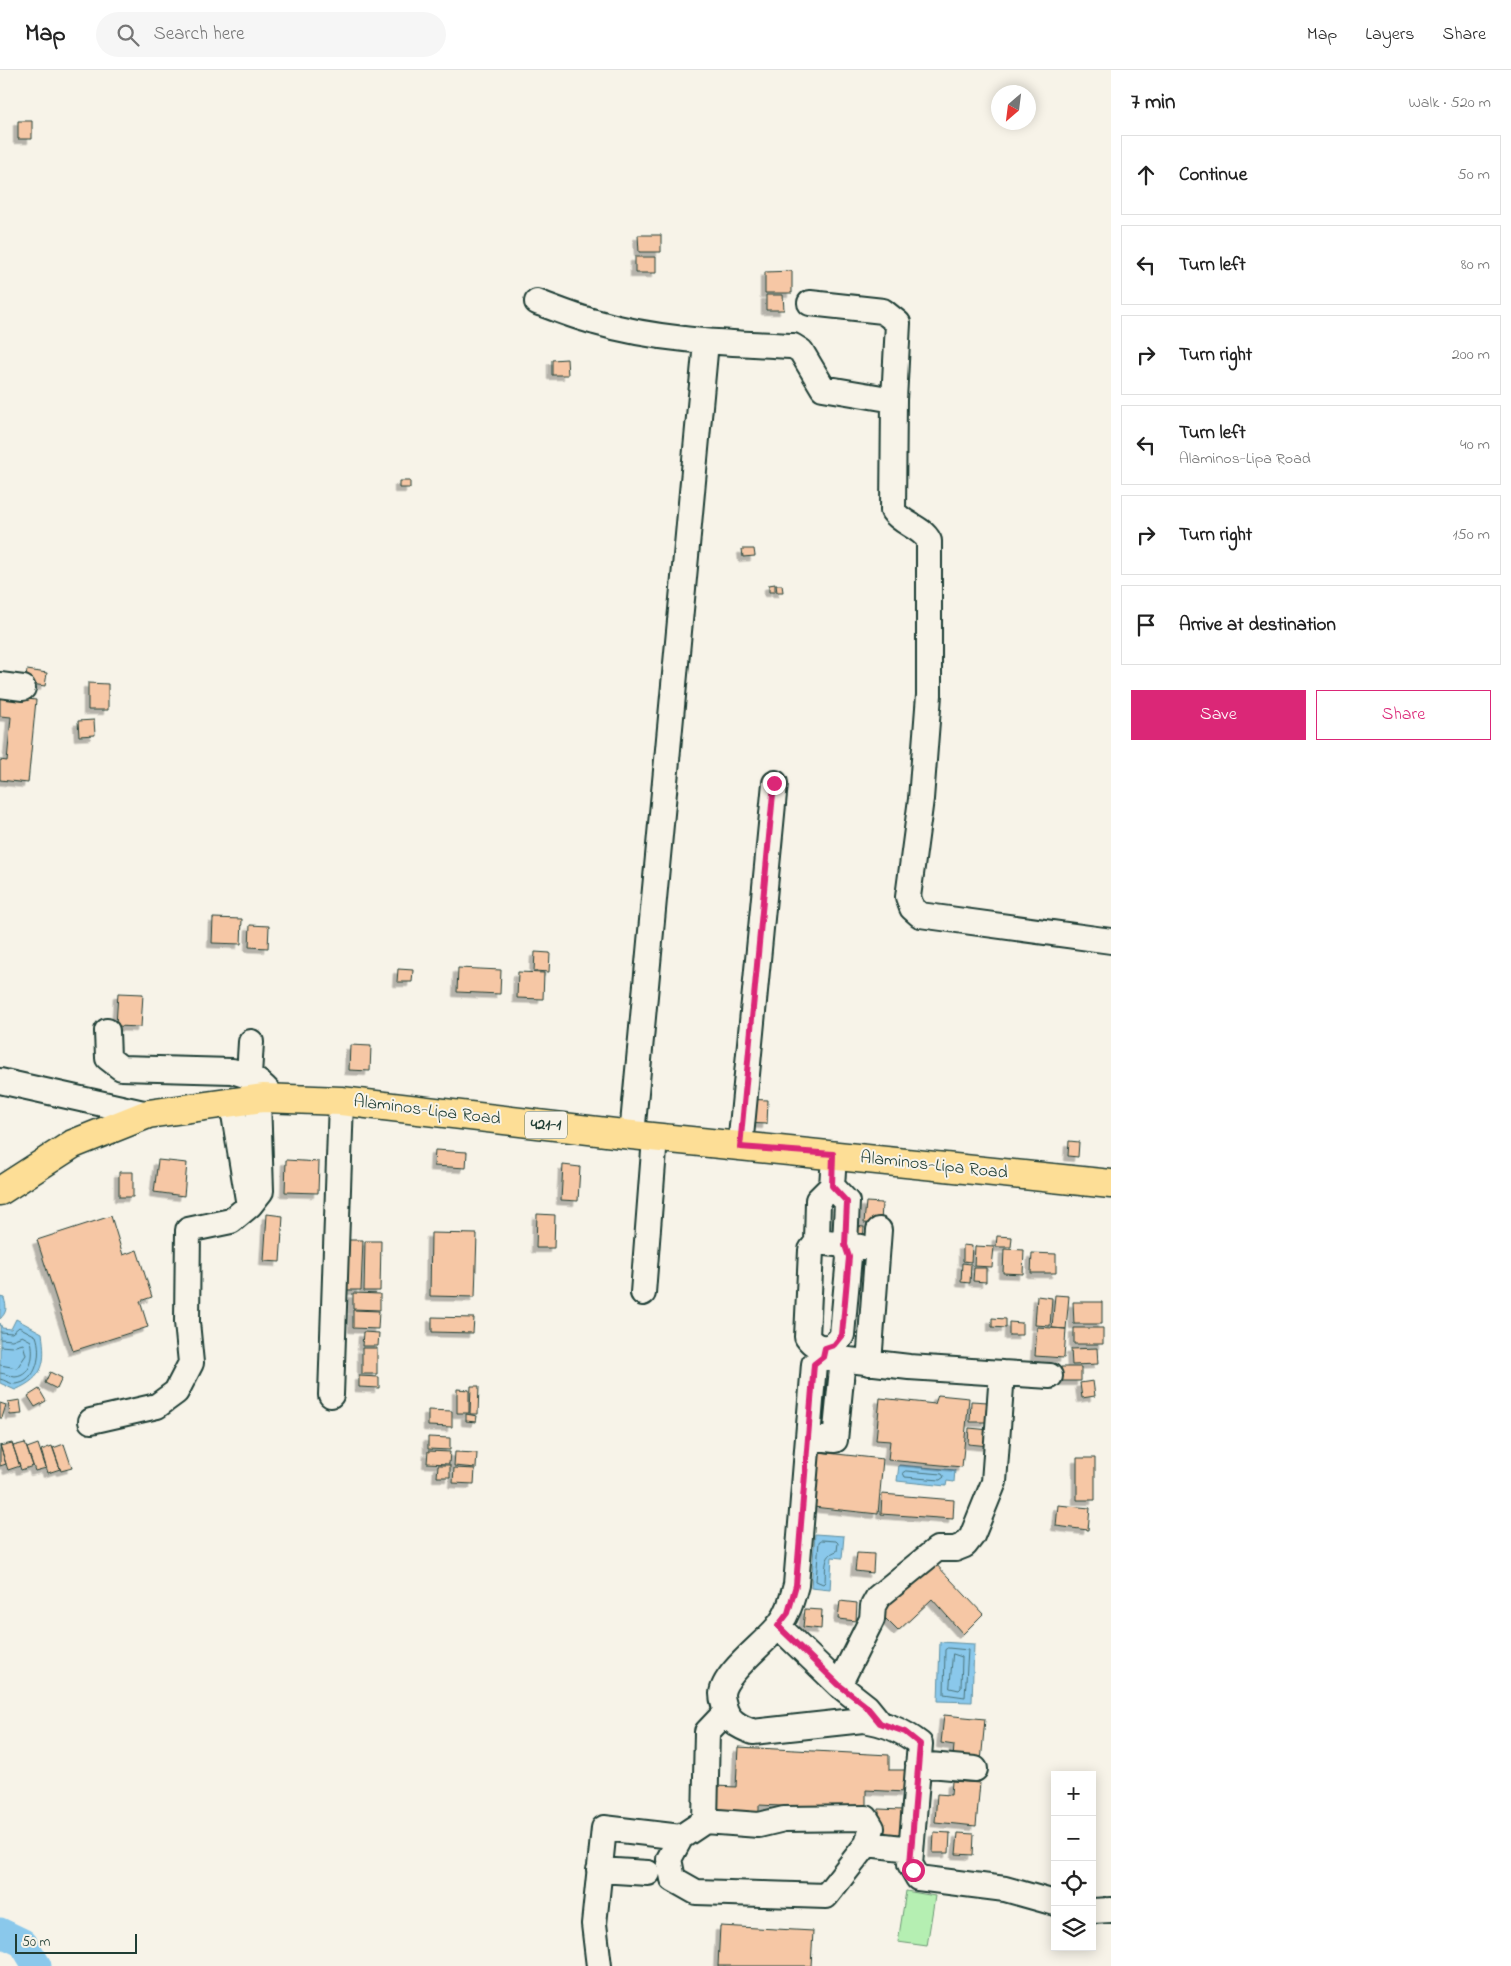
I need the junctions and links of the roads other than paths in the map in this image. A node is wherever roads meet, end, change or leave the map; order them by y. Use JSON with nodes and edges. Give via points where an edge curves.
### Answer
{"nodes":[{"id":1,"x":537,"y":302,"type":"dead end"},
{"id":2,"x":810,"y":303,"type":"dead end"},
{"id":3,"x":706,"y":342,"type":"junction"},
{"id":4,"x":894,"y":400,"type":"junction"},
{"id":5,"x":774,"y":783,"type":"dead end"},
{"id":6,"x":1111,"y":941,"type":"edge"},
{"id":7,"x":107,"y":1032,"type":"dead end"},
{"id":8,"x":251,"y":1042,"type":"dead end"},
{"id":9,"x":0,"y":1080,"type":"edge"},
{"id":10,"x":260,"y":1091,"type":"junction"},
{"id":11,"x":341,"y":1101,"type":"junction"},
{"id":12,"x":232,"y":1102,"type":"junction"},
{"id":13,"x":148,"y":1114,"type":"junction"},
{"id":14,"x":644,"y":1136,"type":"junction"},
{"id":15,"x":740,"y":1147,"type":"junction"},
{"id":16,"x":833,"y":1154,"type":"junction"},
{"id":17,"x":1111,"y":1184,"type":"edge"},
{"id":18,"x":832,"y":1186,"type":"junction"},
{"id":19,"x":0,"y":1191,"type":"edge"},
{"id":20,"x":249,"y":1206,"type":"junction"},
{"id":21,"x":817,"y":1242,"type":"junction"},
{"id":22,"x":845,"y":1245,"type":"junction"},
{"id":23,"x":643,"y":1294,"type":"dead end"},
{"id":24,"x":830,"y":1355,"type":"junction"},
{"id":25,"x":869,"y":1363,"type":"junction"},
{"id":26,"x":1002,"y":1373,"type":"junction"},
{"id":27,"x":1050,"y":1376,"type":"dead end"},
{"id":28,"x":331,"y":1395,"type":"dead end"},
{"id":29,"x":91,"y":1421,"type":"dead end"},
{"id":30,"x":778,"y":1626,"type":"junction"},
{"id":31,"x":839,"y":1685,"type":"junction"},
{"id":32,"x":725,"y":1713,"type":"junction"},
{"id":33,"x":880,"y":1723,"type":"junction"},
{"id":34,"x":918,"y":1764,"type":"junction"},
{"id":35,"x":975,"y":1769,"type":"dead end"},
{"id":36,"x":705,"y":1821,"type":"junction"},
{"id":37,"x":681,"y":1837,"type":"junction"},
{"id":38,"x":867,"y":1844,"type":"junction"},
{"id":39,"x":911,"y":1849,"type":"junction"},
{"id":40,"x":599,"y":1870,"type":"junction"},
{"id":41,"x":648,"y":1873,"type":"dead end"},
{"id":42,"x":1051,"y":1902,"type":"edge"},
{"id":43,"x":1111,"y":1910,"type":"edge"},
{"id":44,"x":1096,"y":1911,"type":"edge"},
{"id":45,"x":599,"y":1966,"type":"edge"}],
"edges":[{"from":1,"to":3,"type":"street","via":[[595,322]]},
{"from":2,"to":4,"type":"street","via":[[883,312],[898,323]]},
{"from":3,"to":4,"type":"street","via":[[793,346],[801,351],[823,388]]},
{"from":3,"to":14,"type":"street"},
{"from":4,"to":6,"type":"street","via":[[893,511],[929,541],[929,695],[921,799],[908,897],[912,908],[920,915]]},
{"from":5,"to":15,"type":"street"},
{"from":7,"to":10,"type":"street","via":[[108,1058],[121,1068],[232,1071]]},
{"from":8,"to":10,"type":"street"},
{"from":9,"to":13,"type":"street"},
{"from":10,"to":11,"type":"main road","name":"Alaminos-Lipa Road","number":"421-1"},
{"from":10,"to":12,"type":"main road","name":"Alaminos-Lipa Road","number":"421-1"},
{"from":10,"to":20,"type":"street","via":[[261,1191]]},
{"from":11,"to":14,"type":"main road","name":"Alaminos-Lipa Road","number":"421-1"},
{"from":11,"to":28,"type":"street"},
{"from":12,"to":13,"type":"main road","name":"Alaminos-Lipa Road","number":"421-1"},
{"from":12,"to":20,"type":"street"},
{"from":13,"to":19,"type":"main road","name":"Alaminos-Lipa Road","number":"421-1","via":[[73,1144]]},
{"from":14,"to":15,"type":"main road","name":"Alaminos-Lipa Road","number":"421-1"},
{"from":14,"to":23,"type":"street"},
{"from":15,"to":16,"type":"main road","name":"Alaminos-Lipa Road","number":"421-1"},
{"from":16,"to":17,"type":"main road","name":"Alaminos-Lipa Road","number":"421-1"},
{"from":16,"to":18,"type":"street"},
{"from":18,"to":21,"type":"street","via":[[818,1200]]},
{"from":18,"to":22,"type":"street","via":[[847,1202]]},
{"from":20,"to":29,"type":"street","via":[[231,1221],[188,1230],[187,1322],[191,1362],[176,1392],[157,1406]]},
{"from":21,"to":22,"type":"street"},
{"from":21,"to":24,"type":"street","via":[[811,1250],[807,1337]]},
{"from":22,"to":24,"type":"street","via":[[849,1257],[842,1335]]},
{"from":22,"to":25,"type":"street","via":[[879,1240]]},
{"from":24,"to":25,"type":"street"},
{"from":24,"to":30,"type":"street","via":[[814,1364],[796,1585],[788,1613]]},
{"from":25,"to":26,"type":"street"},
{"from":26,"to":27,"type":"street"},
{"from":26,"to":31,"type":"street","via":[[994,1482],[972,1536],[965,1545],[955,1549],[937,1549],[878,1597],[872,1619]]},
{"from":30,"to":31,"type":"street"},
{"from":30,"to":32,"type":"street","via":[[725,1682],[722,1694]]},
{"from":31,"to":33,"type":"street","via":[[866,1706]]},
{"from":32,"to":33,"type":"street","via":[[738,1726],[753,1732],[863,1720]]},
{"from":32,"to":36,"type":"street","via":[[707,1732]]},
{"from":33,"to":34,"type":"street","via":[[905,1732],[920,1744]]},
{"from":34,"to":35,"type":"street"},
{"from":34,"to":39,"type":"street"},
{"from":36,"to":37,"type":"street"},
{"from":36,"to":38,"type":"street","via":[[759,1825],[784,1819],[866,1818],[872,1828]]},
{"from":37,"to":38,"type":"street","via":[[669,1859],[673,1879],[696,1892],[826,1896]]},
{"from":37,"to":40,"type":"street","via":[[604,1828]]},
{"from":38,"to":39,"type":"street"},
{"from":39,"to":42,"type":"street","via":[[910,1864],[918,1878],[1005,1889]]},
{"from":40,"to":41,"type":"street"},
{"from":40,"to":45,"type":"street","via":[[594,1924]]},
{"from":43,"to":44,"type":"street"}]}
